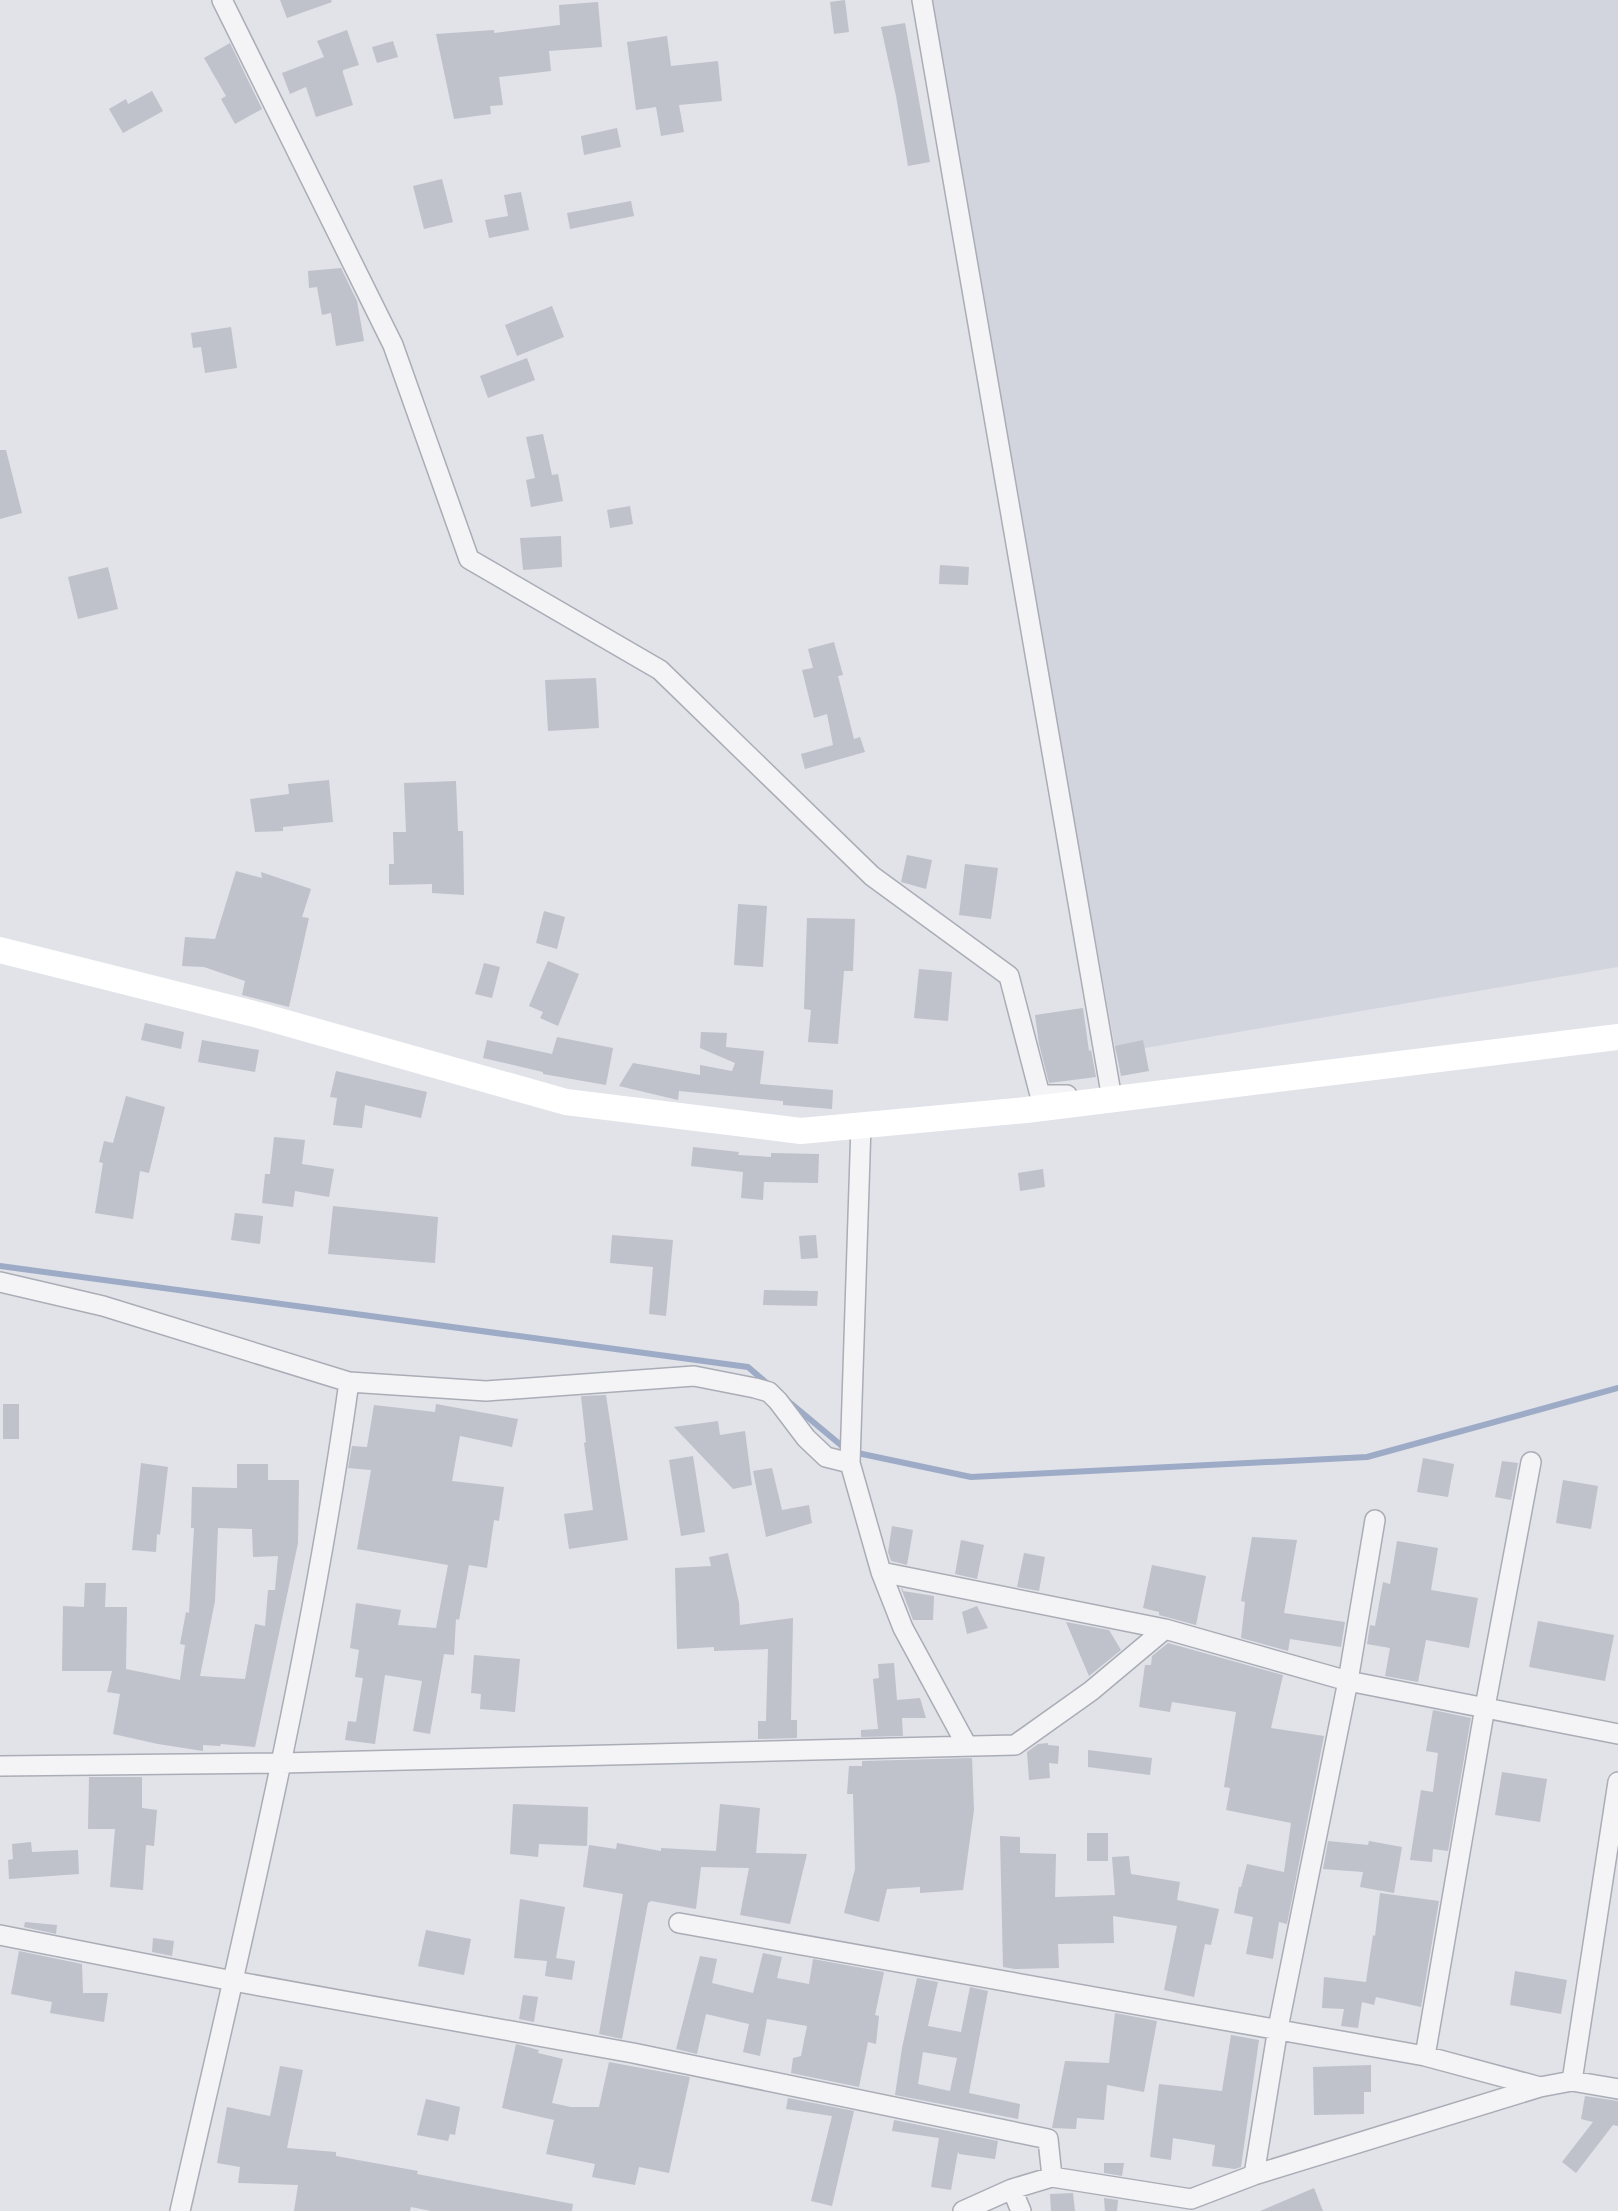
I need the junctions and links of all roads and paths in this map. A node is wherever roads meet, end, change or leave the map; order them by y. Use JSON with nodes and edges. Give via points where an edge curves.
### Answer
{"nodes":[{"id":1,"x":222,"y":0,"type":"edge"},
{"id":2,"x":922,"y":0,"type":"edge"},
{"id":3,"x":0,"y":950,"type":"edge"},
{"id":4,"x":1618,"y":1037,"type":"edge"},
{"id":5,"x":1111,"y":1097,"type":"junction"},
{"id":6,"x":861,"y":1125,"type":"junction"},
{"id":7,"x":0,"y":1282,"type":"edge"},
{"id":8,"x":349,"y":1382,"type":"junction"},
{"id":9,"x":1531,"y":1461,"type":"dead end"},
{"id":10,"x":850,"y":1463,"type":"junction"},
{"id":11,"x":1375,"y":1520,"type":"dead end"},
{"id":12,"x":881,"y":1572,"type":"junction"},
{"id":13,"x":1165,"y":1629,"type":"junction"},
{"id":14,"x":1348,"y":1681,"type":"junction"},
{"id":15,"x":1485,"y":1707,"type":"junction"},
{"id":16,"x":1618,"y":1734,"type":"edge"},
{"id":17,"x":967,"y":1746,"type":"junction"},
{"id":18,"x":282,"y":1763,"type":"junction"},
{"id":19,"x":0,"y":1766,"type":"edge"},
{"id":20,"x":1618,"y":1782,"type":"edge"},
{"id":21,"x":678,"y":1923,"type":"dead end"},
{"id":22,"x":0,"y":1935,"type":"edge"},
{"id":23,"x":233,"y":1981,"type":"junction"},
{"id":24,"x":1278,"y":2028,"type":"junction"},
{"id":25,"x":1425,"y":2056,"type":"junction"},
{"id":26,"x":1572,"y":2081,"type":"junction"},
{"id":27,"x":1539,"y":2087,"type":"junction"},
{"id":28,"x":1618,"y":2089,"type":"edge"},
{"id":29,"x":1254,"y":2175,"type":"junction"},
{"id":30,"x":1052,"y":2177,"type":"junction"},
{"id":31,"x":1012,"y":2189,"type":"junction"},
{"id":32,"x":180,"y":2211,"type":"edge"},
{"id":33,"x":963,"y":2211,"type":"edge"},
{"id":34,"x":1021,"y":2211,"type":"edge"}],
"edges":[{"from":1,"to":5,"type":"street","via":[[393,345],[469,559],[660,670],[872,876],[1009,976],[1040,1095]]},
{"from":2,"to":5,"type":"street"},
{"from":3,"to":6,"type":"street","via":[[258,1014],[566,1102],[801,1131]]},
{"from":4,"to":5,"type":"street"},
{"from":5,"to":6,"type":"street"},
{"from":6,"to":10,"type":"street"},
{"from":7,"to":8,"type":"street","via":[[103,1306]]},
{"from":8,"to":10,"type":"street","via":[[486,1391],[694,1376],[769,1392],[826,1457]]},
{"from":8,"to":18,"type":"street"},
{"from":9,"to":15,"type":"street"},
{"from":10,"to":12,"type":"street"},
{"from":11,"to":14,"type":"street"},
{"from":12,"to":13,"type":"street"},
{"from":12,"to":17,"type":"street","via":[[903,1628]]},
{"from":13,"to":14,"type":"street"},
{"from":13,"to":17,"type":"street","via":[[1091,1691],[1015,1745]]},
{"from":14,"to":15,"type":"street"},
{"from":14,"to":24,"type":"street"},
{"from":15,"to":16,"type":"street"},
{"from":15,"to":25,"type":"street"},
{"from":17,"to":18,"type":"street"},
{"from":18,"to":19,"type":"street"},
{"from":18,"to":23,"type":"street"},
{"from":20,"to":26,"type":"street"},
{"from":21,"to":24,"type":"street"},
{"from":22,"to":23,"type":"street"},
{"from":23,"to":30,"type":"street","via":[[633,2053],[1048,2139]]},
{"from":23,"to":32,"type":"street"},
{"from":24,"to":25,"type":"street"},
{"from":24,"to":29,"type":"street"},
{"from":25,"to":27,"type":"street"},
{"from":26,"to":27,"type":"street"},
{"from":26,"to":28,"type":"street"},
{"from":27,"to":29,"type":"street"},
{"from":29,"to":30,"type":"street","via":[[1191,2199]]},
{"from":30,"to":31,"type":"street"},
{"from":31,"to":33,"type":"street"},
{"from":31,"to":34,"type":"street"}]}
